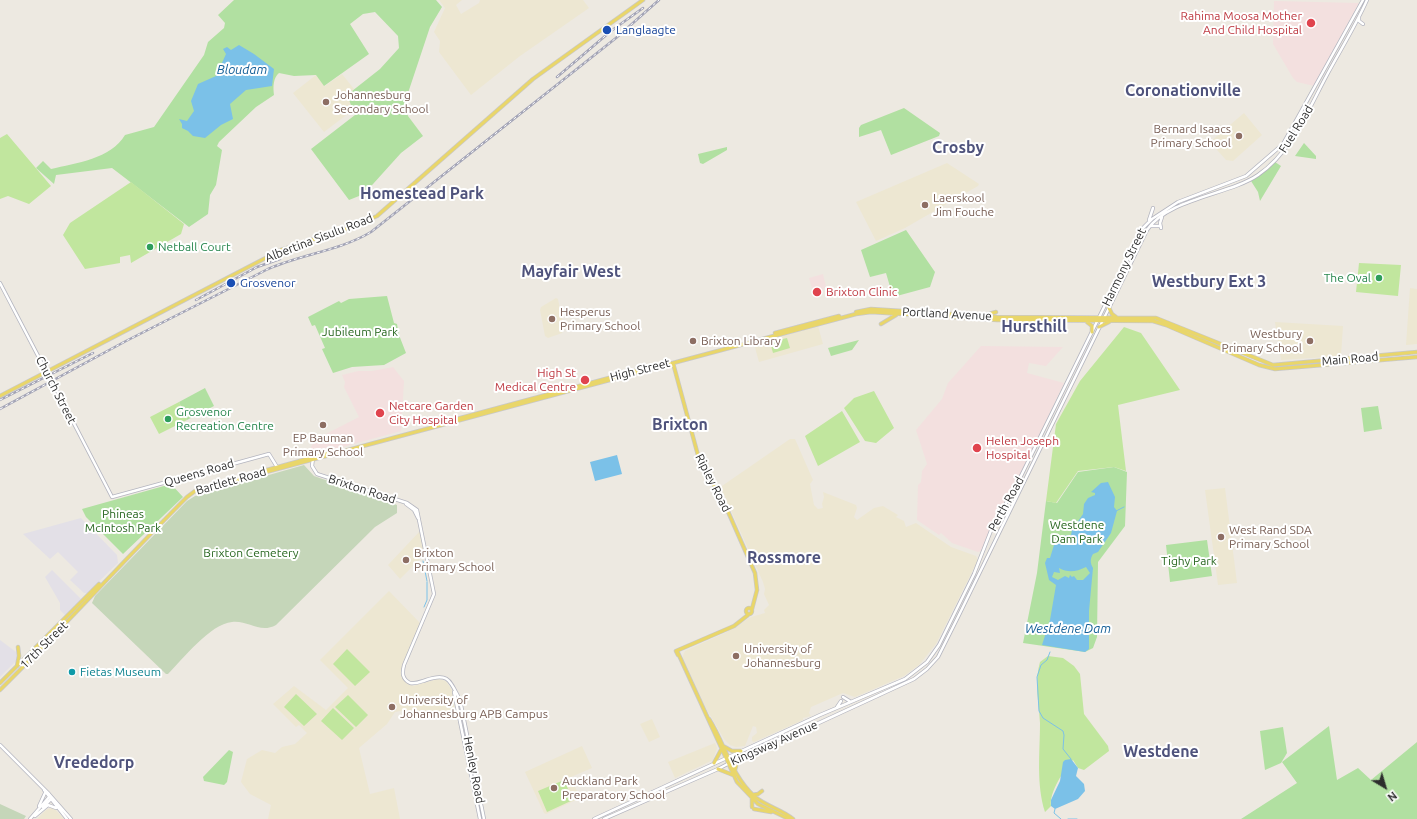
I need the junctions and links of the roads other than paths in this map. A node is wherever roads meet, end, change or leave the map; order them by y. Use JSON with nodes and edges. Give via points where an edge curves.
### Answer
{"nodes":[{"id":1,"x":643,"y":0,"type":"edge"},
{"id":2,"x":1363,"y":0,"type":"edge"},
{"id":3,"x":1367,"y":0,"type":"edge"},
{"id":4,"x":1359,"y":17,"type":"junction"},
{"id":5,"x":1363,"y":24,"type":"dead end"},
{"id":6,"x":1162,"y":212,"type":"junction"},
{"id":7,"x":1155,"y":217,"type":"joint"},
{"id":8,"x":1162,"y":217,"type":"junction"},
{"id":9,"x":1156,"y":221,"type":"joint"},
{"id":10,"x":1148,"y":222,"type":"junction"},
{"id":11,"x":1149,"y":227,"type":"junction"},
{"id":12,"x":0,"y":283,"type":"edge"},
{"id":13,"x":1110,"y":308,"type":"junction"},
{"id":14,"x":866,"y":311,"type":"junction"},
{"id":15,"x":996,"y":312,"type":"dead end"},
{"id":16,"x":905,"y":314,"type":"junction"},
{"id":17,"x":980,"y":316,"type":"junction"},
{"id":18,"x":1100,"y":317,"type":"junction"},
{"id":19,"x":1117,"y":317,"type":"junction"},
{"id":20,"x":1103,"y":319,"type":"junction"},
{"id":21,"x":1112,"y":320,"type":"junction"},
{"id":22,"x":1085,"y":321,"type":"junction"},
{"id":23,"x":1098,"y":321,"type":"junction"},
{"id":24,"x":881,"y":324,"type":"dead end"},
{"id":25,"x":1099,"y":327,"type":"junction"},
{"id":26,"x":1092,"y":332,"type":"junction"},
{"id":27,"x":1417,"y":352,"type":"edge"},
{"id":28,"x":1417,"y":356,"type":"edge"},
{"id":29,"x":673,"y":362,"type":"junction"},
{"id":30,"x":47,"y":373,"type":"junction"},
{"id":31,"x":0,"y":396,"type":"edge"},
{"id":32,"x":415,"y":431,"type":"junction"},
{"id":33,"x":314,"y":451,"type":"dead end"},
{"id":34,"x":319,"y":456,"type":"junction"},
{"id":35,"x":312,"y":459,"type":"junction"},
{"id":36,"x":277,"y":468,"type":"junction"},
{"id":37,"x":112,"y":497,"type":"joint"},
{"id":38,"x":87,"y":599,"type":"junction"},
{"id":39,"x":18,"y":648,"type":"dead end"},
{"id":40,"x":938,"y":657,"type":"joint"},
{"id":41,"x":16,"y":667,"type":"junction"},
{"id":42,"x":922,"y":667,"type":"joint"},
{"id":43,"x":0,"y":683,"type":"edge"},
{"id":44,"x":454,"y":688,"type":"junction"},
{"id":45,"x":0,"y":690,"type":"edge"},
{"id":46,"x":843,"y":697,"type":"dead end"},
{"id":47,"x":841,"y":701,"type":"dead end"},
{"id":48,"x":851,"y":702,"type":"junction"},
{"id":49,"x":836,"y":708,"type":"junction"},
{"id":50,"x":703,"y":709,"type":"junction"},
{"id":51,"x":0,"y":745,"type":"edge"},
{"id":52,"x":723,"y":746,"type":"junction"},
{"id":53,"x":721,"y":750,"type":"junction"},
{"id":54,"x":741,"y":751,"type":"junction"},
{"id":55,"x":727,"y":758,"type":"junction"},
{"id":56,"x":741,"y":758,"type":"junction"},
{"id":57,"x":714,"y":763,"type":"junction"},
{"id":58,"x":729,"y":763,"type":"junction"},
{"id":59,"x":718,"y":769,"type":"junction"},
{"id":60,"x":734,"y":773,"type":"junction"},
{"id":61,"x":42,"y":788,"type":"junction"},
{"id":62,"x":762,"y":791,"type":"dead end"},
{"id":63,"x":45,"y":793,"type":"junction"},
{"id":64,"x":752,"y":795,"type":"junction"},
{"id":65,"x":50,"y":797,"type":"junction"},
{"id":66,"x":752,"y":799,"type":"junction"},
{"id":67,"x":37,"y":810,"type":"junction"},
{"id":68,"x":60,"y":811,"type":"junction"},
{"id":69,"x":773,"y":812,"type":"junction"},
{"id":70,"x":35,"y":816,"type":"junction"},
{"id":71,"x":31,"y":819,"type":"edge"},
{"id":72,"x":67,"y":819,"type":"edge"},
{"id":73,"x":71,"y":819,"type":"edge"},
{"id":74,"x":480,"y":819,"type":"edge"},
{"id":75,"x":484,"y":819,"type":"edge"},
{"id":76,"x":594,"y":819,"type":"edge"},
{"id":77,"x":604,"y":819,"type":"edge"},
{"id":78,"x":789,"y":819,"type":"edge"},
{"id":79,"x":793,"y":819,"type":"edge"}],
"edges":[{"from":1,"to":30,"type":"main road","name":"Albertina Sisulu Road","via":[[533,79],[380,215],[355,226],[281,250]]},
{"from":2,"to":6,"type":"main road","name":"Fuel Road","via":[[1283,144],[1246,176],[1180,201]]},
{"from":3,"to":4,"type":"main road","name":"Fuel Road"},
{"from":4,"to":5,"type":"main road"},
{"from":4,"to":8,"type":"main road","name":"Fuel Road","via":[[1288,145],[1276,160],[1253,178],[1187,202]]},
{"from":6,"to":7,"type":"main road","name":"Fuel Road"},
{"from":6,"to":10,"type":"main road","via":[[1157,212],[1153,208]]},
{"from":7,"to":10,"type":"main road","name":"Harmony Street"},
{"from":8,"to":9,"type":"main road","name":"Fuel Road"},
{"from":8,"to":11,"type":"main road","via":[[1161,227]]},
{"from":9,"to":11,"type":"main road","name":"Harmony Street"},
{"from":10,"to":18,"type":"main road","name":"Harmony Street"},
{"from":11,"to":13,"type":"main road","name":"Harmony Street"},
{"from":12,"to":30,"type":"main road","name":"Church Street"},
{"from":13,"to":19,"type":"main road","via":[[1112,314]]},
{"from":13,"to":20,"type":"main road","name":"Harmony Street"},
{"from":14,"to":16,"type":"main road","name":"Portland Avenue"},
{"from":14,"to":17,"type":"main road","name":"Portland Avenue"},
{"from":14,"to":29,"type":"main road","name":"High Street"},
{"from":15,"to":17,"type":"main road"},
{"from":16,"to":22,"type":"main road","name":"Portland Avenue","via":[[949,318]]},
{"from":16,"to":24,"type":"main road","via":[[894,315]]},
{"from":17,"to":18,"type":"main road","name":"Portland Avenue"},
{"from":18,"to":20,"type":"main road"},
{"from":18,"to":23,"type":"main road","name":"Harmony Street"},
{"from":19,"to":20,"type":"main road"},
{"from":19,"to":27,"type":"main road","name":"Main Road","via":[[1156,318],[1273,365]]},
{"from":20,"to":21,"type":"main road"},
{"from":20,"to":23,"type":"main road"},
{"from":20,"to":25,"type":"main road","name":"Perth Road"},
{"from":21,"to":25,"type":"main road"},
{"from":21,"to":28,"type":"main road","name":"Main Road","via":[[1162,323],[1259,365],[1284,369]]},
{"from":22,"to":23,"type":"main road","name":"Portland Avenue"},
{"from":22,"to":26,"type":"main road","via":[[1091,325]]},
{"from":23,"to":26,"type":"main road","name":"Perth Road"},
{"from":25,"to":40,"type":"main road","name":"Perth Road"},
{"from":26,"to":42,"type":"main road","name":"Perth Road","via":[[1020,480],[994,524],[974,574],[937,649]]},
{"from":29,"to":32,"type":"main road","name":"High Street"},
{"from":29,"to":50,"type":"main road","name":"Ripley Road","via":[[699,459],[726,507],[755,573],[757,590],[751,609],[747,609],[747,614],[742,620],[678,652]]},
{"from":30,"to":31,"type":"main road","name":"Albertina Sisulu Road"},
{"from":30,"to":37,"type":"main road","name":"Church Street","bridge":true},
{"from":32,"to":34,"type":"main road","name":"Bartlett Road"},
{"from":32,"to":35,"type":"main road","name":"Bartlett Road"},
{"from":33,"to":34,"type":"main road"},
{"from":34,"to":35,"type":"main road","name":"Bartlett Road"},
{"from":35,"to":36,"type":"main road","name":"Bartlett Road"},
{"from":35,"to":44,"type":"main road","name":"Brixton Road","via":[[313,469],[317,474],[411,504],[415,509],[420,522],[434,594],[402,674],[406,681],[413,683],[443,677],[451,682]]},
{"from":36,"to":37,"type":"main road","name":"Queens Road","via":[[269,454]]},
{"from":36,"to":38,"type":"main road","name":"Bartlett Road","via":[[192,493]]},
{"from":38,"to":41,"type":"main road","name":"17th Street"},
{"from":38,"to":45,"type":"main road","name":"17th Street"},
{"from":39,"to":41,"type":"main road","via":[[19,658]]},
{"from":40,"to":56,"type":"main road","name":"Kingsway Avenue","via":[[908,683],[766,744]]},
{"from":41,"to":43,"type":"main road","name":"17th Street"},
{"from":42,"to":48,"type":"main road","name":"Kingsway Avenue","via":[[905,679]]},
{"from":44,"to":74,"type":"main road","name":"Henley Road"},
{"from":44,"to":75,"type":"main road","name":"Henley Road","via":[[460,700]]},
{"from":46,"to":48,"type":"main road"},
{"from":47,"to":49,"type":"main road"},
{"from":48,"to":49,"type":"main road","name":"Kingsway Avenue"},
{"from":49,"to":54,"type":"main road","name":"Kingsway Avenue"},
{"from":50,"to":52,"type":"main road"},
{"from":50,"to":53,"type":"main road"},
{"from":51,"to":61,"type":"main road"},
{"from":52,"to":54,"type":"main road","via":[[732,751]]},
{"from":52,"to":55,"type":"main road"},
{"from":53,"to":55,"type":"main road"},
{"from":53,"to":57,"type":"main road"},
{"from":54,"to":55,"type":"main road","name":"Kingsway Avenue"},
{"from":55,"to":57,"type":"main road","name":"Kingsway Avenue"},
{"from":55,"to":58,"type":"main road"},
{"from":56,"to":58,"type":"main road","name":"Kingsway Avenue"},
{"from":56,"to":60,"type":"main road"},
{"from":57,"to":76,"type":"main road","name":"Kingsway Avenue"},
{"from":58,"to":59,"type":"main road","name":"Kingsway Avenue"},
{"from":58,"to":60,"type":"main road"},
{"from":59,"to":60,"type":"main road"},
{"from":59,"to":77,"type":"main road","name":"Kingsway Avenue"},
{"from":60,"to":64,"type":"main road"},
{"from":60,"to":66,"type":"main road","via":[[739,785]]},
{"from":61,"to":63,"type":"main road"},
{"from":61,"to":65,"type":"main road"},
{"from":62,"to":64,"type":"main road"},
{"from":63,"to":65,"type":"main road"},
{"from":63,"to":67,"type":"main road"},
{"from":64,"to":79,"type":"main road"},
{"from":65,"to":67,"type":"main road"},
{"from":65,"to":68,"type":"main road"},
{"from":65,"to":70,"type":"main road"},
{"from":65,"to":73,"type":"main road"},
{"from":66,"to":69,"type":"main road"},
{"from":66,"to":69,"type":"main road","via":[[753,808]]},
{"from":67,"to":71,"type":"main road"},
{"from":68,"to":70,"type":"main road","via":[[48,805]]},
{"from":68,"to":72,"type":"main road"},
{"from":69,"to":78,"type":"main road"},
{"from":70,"to":71,"type":"main road"}]}
